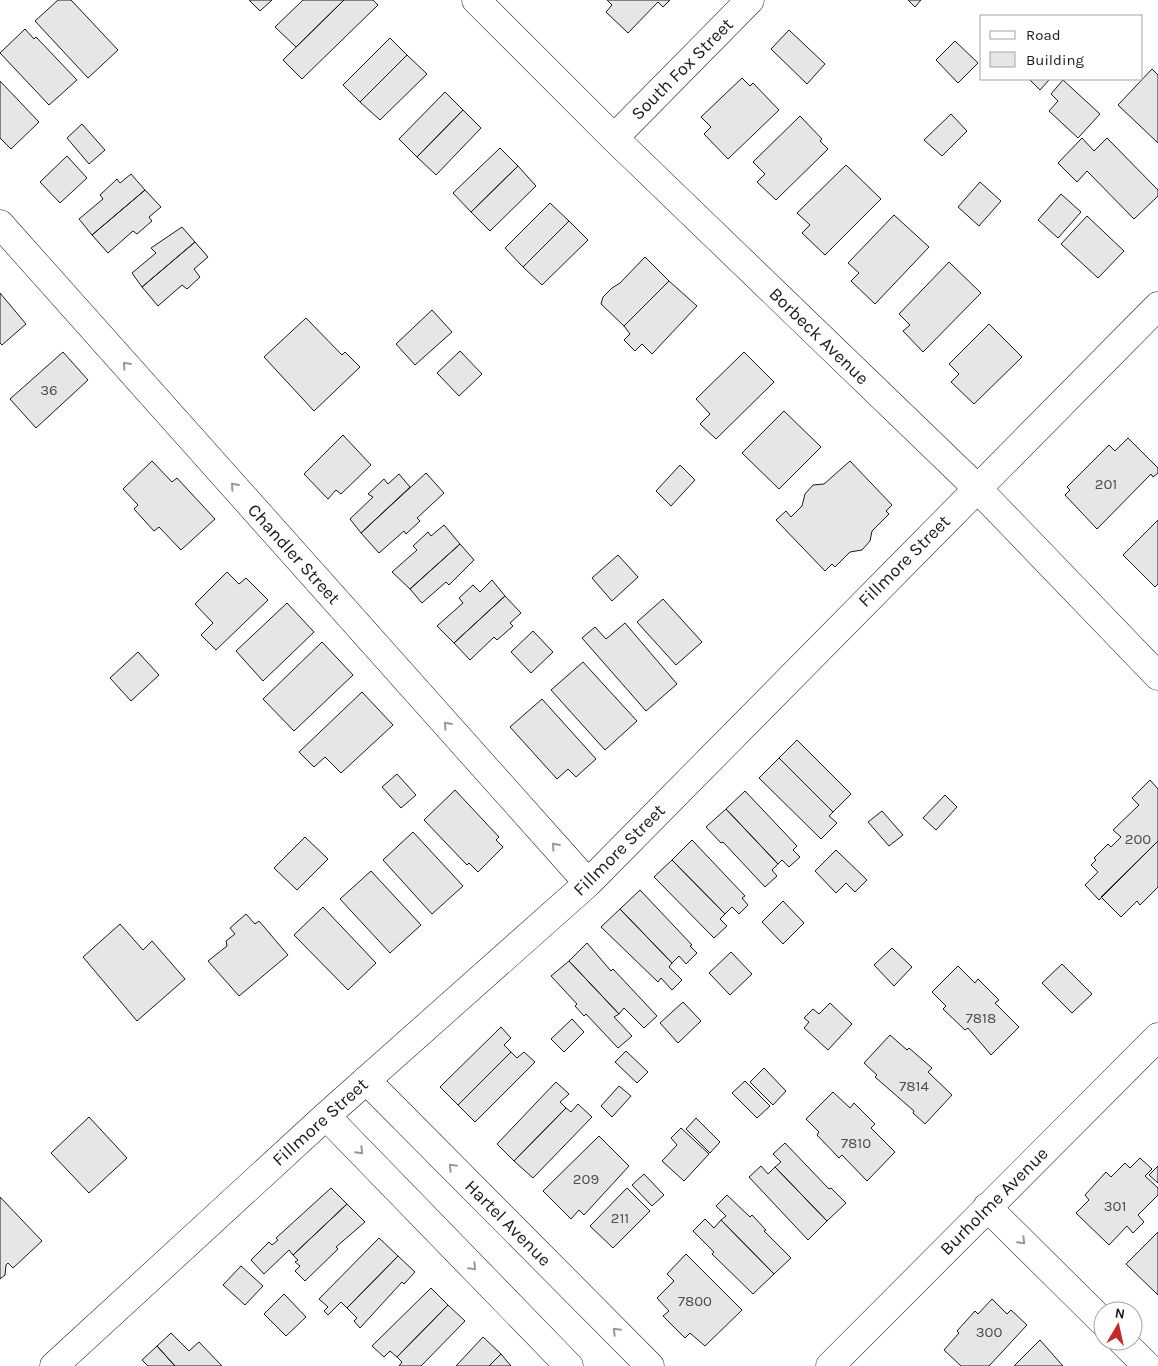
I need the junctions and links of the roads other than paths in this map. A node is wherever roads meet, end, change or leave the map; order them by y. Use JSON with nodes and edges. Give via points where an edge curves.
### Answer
{"nodes":[{"id":1,"x":476,"y":0,"type":"edge"},
{"id":2,"x":750,"y":0,"type":"edge"},
{"id":3,"x":614,"y":138,"type":"junction"},
{"id":4,"x":0,"y":224,"type":"edge"},
{"id":5,"x":1158,"y":306,"type":"edge"},
{"id":6,"x":976,"y":488,"type":"junction"},
{"id":7,"x":1158,"y":676,"type":"edge"},
{"id":8,"x":588,"y":883,"type":"junction"},
{"id":9,"x":1158,"y":1037,"type":"edge"},
{"id":10,"x":366,"y":1080,"type":"junction"},
{"id":11,"x":326,"y":1116,"type":"junction"},
{"id":12,"x":987,"y":1207,"type":"junction"},
{"id":13,"x":1093,"y":1312,"type":"edge"},
{"id":14,"x":1132,"y":1351,"type":"edge"},
{"id":15,"x":54,"y":1366,"type":"edge"},
{"id":16,"x":569,"y":1366,"type":"edge"},
{"id":17,"x":650,"y":1366,"type":"edge"},
{"id":18,"x":830,"y":1366,"type":"edge"},
{"id":19,"x":1147,"y":1366,"type":"edge"}],
"edges":[{"from":1,"to":3,"type":"street","name":"Borbeck Avenue"},
{"from":2,"to":3,"type":"street","name":"South Fox Street"},
{"from":3,"to":6,"type":"street","name":"Borbeck Avenue"},
{"from":8,"to":4,"type":"street","name":"Chandler Street","one_way":true},
{"from":5,"to":6,"type":"street","name":"Fillmore Street"},
{"from":6,"to":7,"type":"street","name":"Borbeck Avenue"},
{"from":6,"to":8,"type":"street","name":"Fillmore Street"},
{"from":8,"to":10,"type":"street","name":"Fillmore Street"},
{"from":9,"to":12,"type":"street","name":"Burholme Avenue"},
{"from":10,"to":11,"type":"street","name":"Fillmore Street"},
{"from":17,"to":10,"type":"street","name":"Hartel Avenue","one_way":true},
{"from":11,"to":15,"type":"street","name":"Fillmore Street"},
{"from":11,"to":16,"type":"street","one_way":true},
{"from":12,"to":13,"type":"street","one_way":true},
{"from":12,"to":18,"type":"street","name":"Burholme Avenue"},
{"from":14,"to":19,"type":"street"}]}
